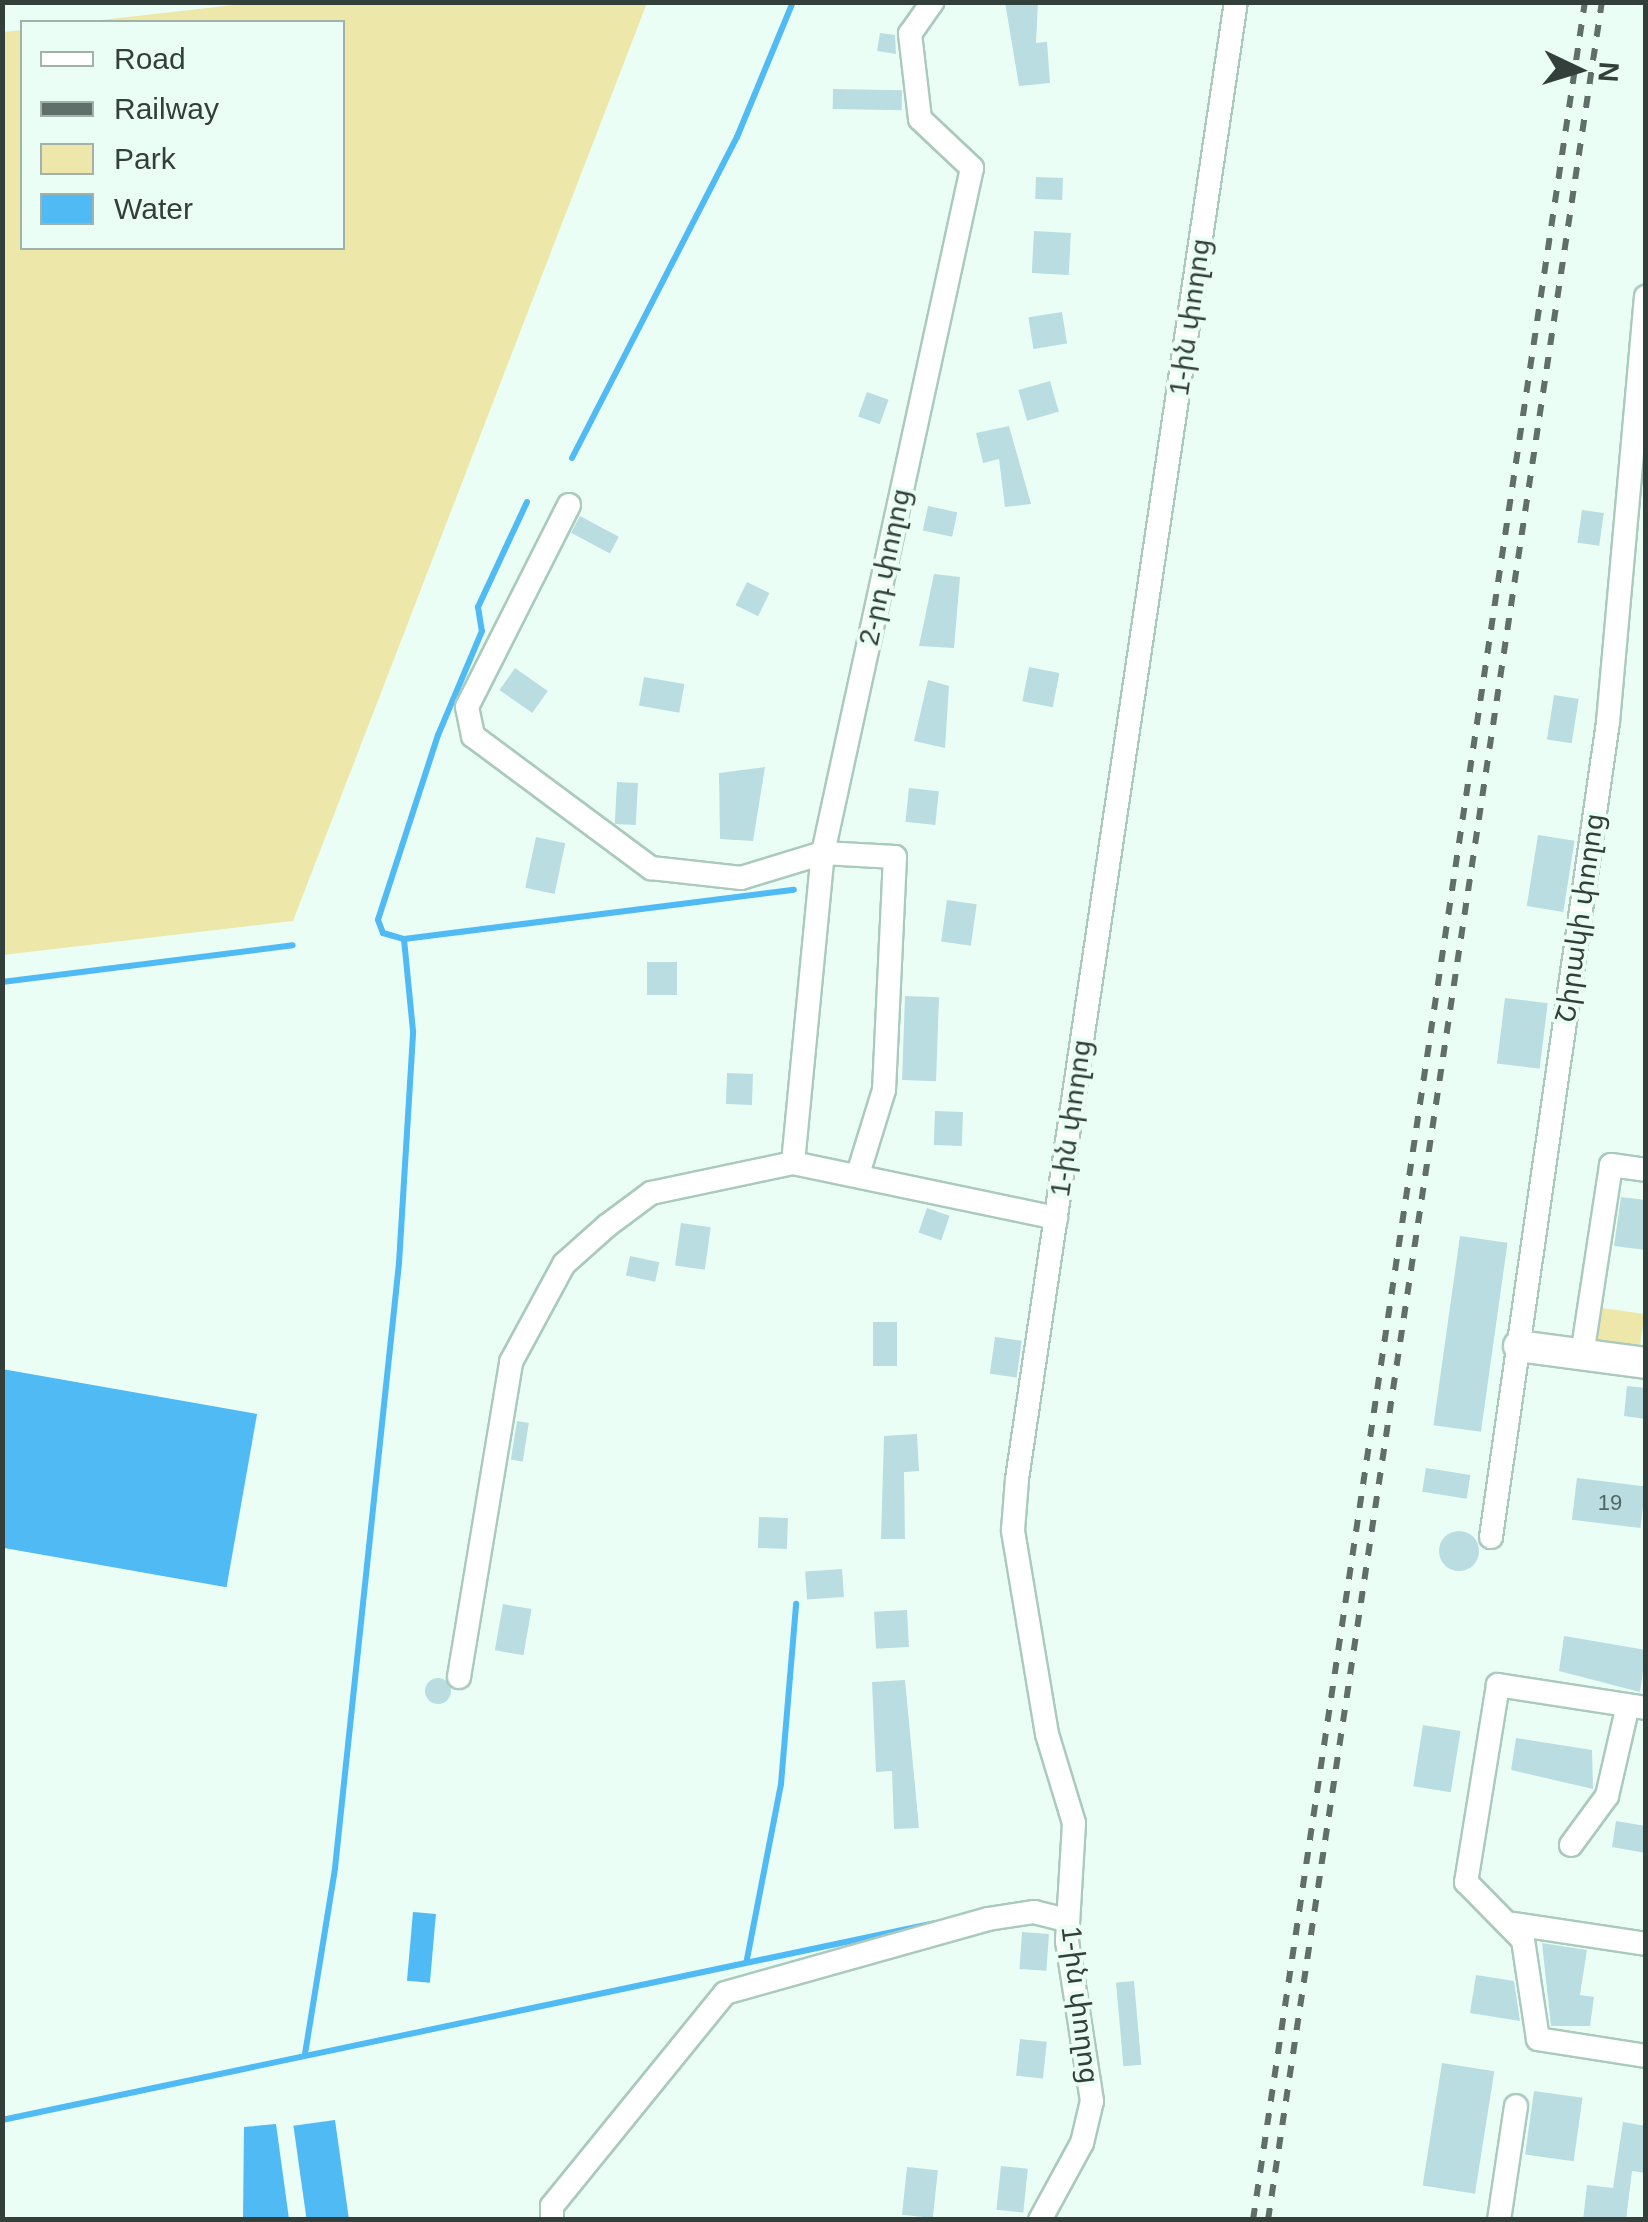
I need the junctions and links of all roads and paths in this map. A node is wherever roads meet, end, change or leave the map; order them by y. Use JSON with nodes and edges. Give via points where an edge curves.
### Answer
{"nodes":[{"id":1,"x":932,"y":2,"type":"edge"},
{"id":2,"x":1236,"y":2,"type":"edge"},
{"id":3,"x":1646,"y":298,"type":"edge"},
{"id":4,"x":569,"y":506,"type":"dead end"},
{"id":5,"x":823,"y":853,"type":"junction"},
{"id":6,"x":793,"y":1163,"type":"junction"},
{"id":7,"x":1646,"y":1170,"type":"edge"},
{"id":8,"x":859,"y":1171,"type":"junction"},
{"id":9,"x":1056,"y":1218,"type":"junction"},
{"id":10,"x":1518,"y":1346,"type":"junction"},
{"id":11,"x":1582,"y":1355,"type":"junction"},
{"id":12,"x":1646,"y":1363,"type":"edge"},
{"id":13,"x":1491,"y":1537,"type":"dead end"},
{"id":14,"x":459,"y":1677,"type":"dead end"},
{"id":15,"x":1637,"y":1706,"type":"edge"},
{"id":16,"x":1571,"y":1845,"type":"dead end"},
{"id":17,"x":1067,"y":1920,"type":"junction"},
{"id":18,"x":1514,"y":1924,"type":"junction"},
{"id":19,"x":1646,"y":1944,"type":"edge"},
{"id":20,"x":1646,"y":2056,"type":"edge"},
{"id":21,"x":1516,"y":2106,"type":"dead end"},
{"id":22,"x":552,"y":2220,"type":"edge"},
{"id":23,"x":1040,"y":2220,"type":"edge"},
{"id":24,"x":1500,"y":2220,"type":"edge"}],
"edges":[{"from":1,"to":5,"type":"street","name":"2-րդ փողոց","via":[[910,34],[920,119],[972,168]]},
{"from":2,"to":9,"type":"street","name":"1-ին փողոց"},
{"from":3,"to":10,"type":"street","name":"Շիրակի փողոց","via":[[1608,722]]},
{"from":4,"to":5,"type":"street","via":[[467,708],[472,736],[650,868],[741,878]]},
{"from":5,"to":6,"type":"street","name":"2-րդ փողոց"},
{"from":5,"to":8,"type":"street","via":[[895,857],[884,1090]]},
{"from":6,"to":8,"type":"street"},
{"from":6,"to":14,"type":"street","via":[[651,1193],[564,1264],[511,1362]]},
{"from":7,"to":11,"type":"street","via":[[1611,1165]]},
{"from":8,"to":9,"type":"street"},
{"from":9,"to":17,"type":"street","name":"1-ին փողոց","via":[[1013,1530],[1047,1734],[1074,1823]]},
{"from":10,"to":11,"type":"main road"},
{"from":10,"to":13,"type":"street","name":"Շիրակի փողոց"},
{"from":11,"to":12,"type":"main road"},
{"from":15,"to":16,"type":"street","via":[[1607,1796]]},
{"from":15,"to":18,"type":"street","via":[[1515,1683],[1492,1694],[1466,1882]]},
{"from":17,"to":22,"type":"street","via":[[1034,1912],[988,1919],[725,1992],[552,2206]]},
{"from":17,"to":23,"type":"street","name":"1-ին փողոց","via":[[1092,2101],[1082,2143]]},
{"from":18,"to":19,"type":"street"},
{"from":18,"to":20,"type":"street","via":[[1538,2039]]},
{"from":21,"to":24,"type":"street"}]}
